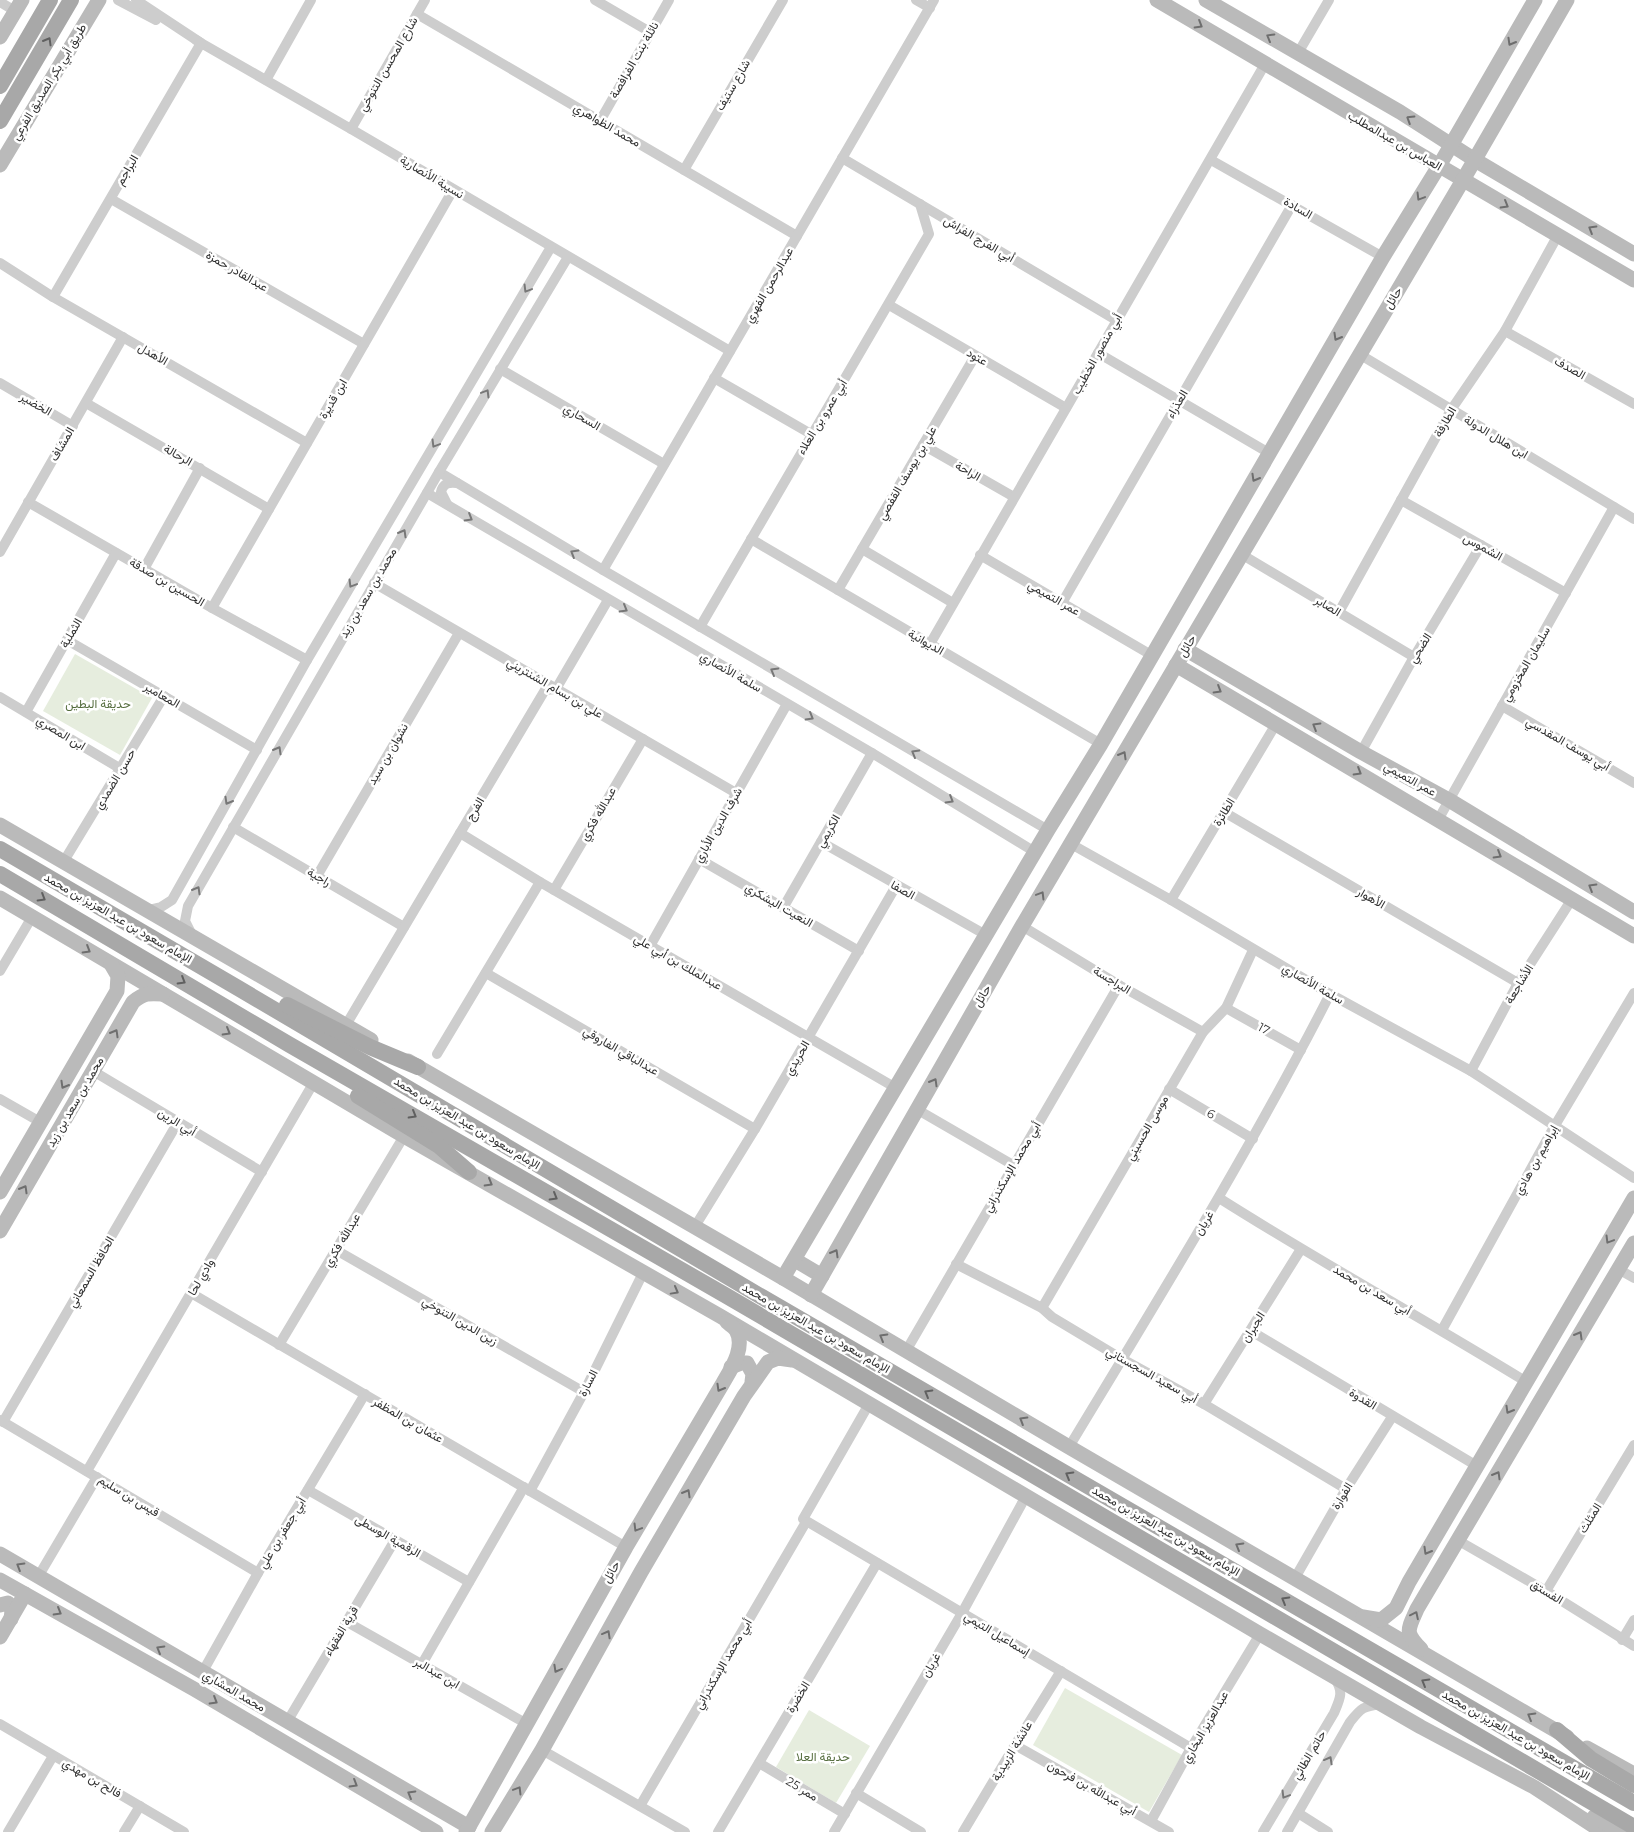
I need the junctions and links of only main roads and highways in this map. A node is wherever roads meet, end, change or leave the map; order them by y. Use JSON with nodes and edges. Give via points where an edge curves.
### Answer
{"nodes":[{"id":1,"x":50,"y":0,"type":"edge"},
{"id":2,"x":71,"y":0,"type":"edge"},
{"id":3,"x":3,"y":76,"type":"edge"},
{"id":4,"x":0,"y":121,"type":"edge"},
{"id":5,"x":0,"y":850,"type":"edge"},
{"id":6,"x":0,"y":874,"type":"edge"},
{"id":7,"x":238,"y":988,"type":"junction"},
{"id":8,"x":290,"y":1044,"type":"junction"},
{"id":9,"x":418,"y":1067,"type":"road end"},
{"id":10,"x":469,"y":1172,"type":"road end"},
{"id":11,"x":1557,"y":1730,"type":"road end"},
{"id":12,"x":1634,"y":1785,"type":"edge"},
{"id":13,"x":1634,"y":1803,"type":"edge"},
{"id":14,"x":1634,"y":1827,"type":"edge"}],
"edges":[{"from":1,"to":3,"type":"main road"},
{"from":4,"to":2,"type":"main road","one_way":true},
{"from":5,"to":7,"type":"main road","name":"الإمام سعود بن عبد العزيز بن محمد"},
{"from":6,"to":8,"type":"main road","name":"الإمام سعود بن عبد العزيز بن محمد","one_way":true},
{"from":7,"to":9,"type":"main road","via":[[292,1007],[370,1047]]},
{"from":13,"to":7,"type":"main road","name":"الإمام سعود بن عبد العزيز بن محمد","one_way":true},
{"from":8,"to":10,"type":"main road","via":[[342,1086],[439,1146]]},
{"from":8,"to":14,"type":"main road","name":"الإمام سعود بن عبد العزيز بن محمد","one_way":true},
{"from":11,"to":12,"type":"main road","via":[[1591,1759]]}]}
